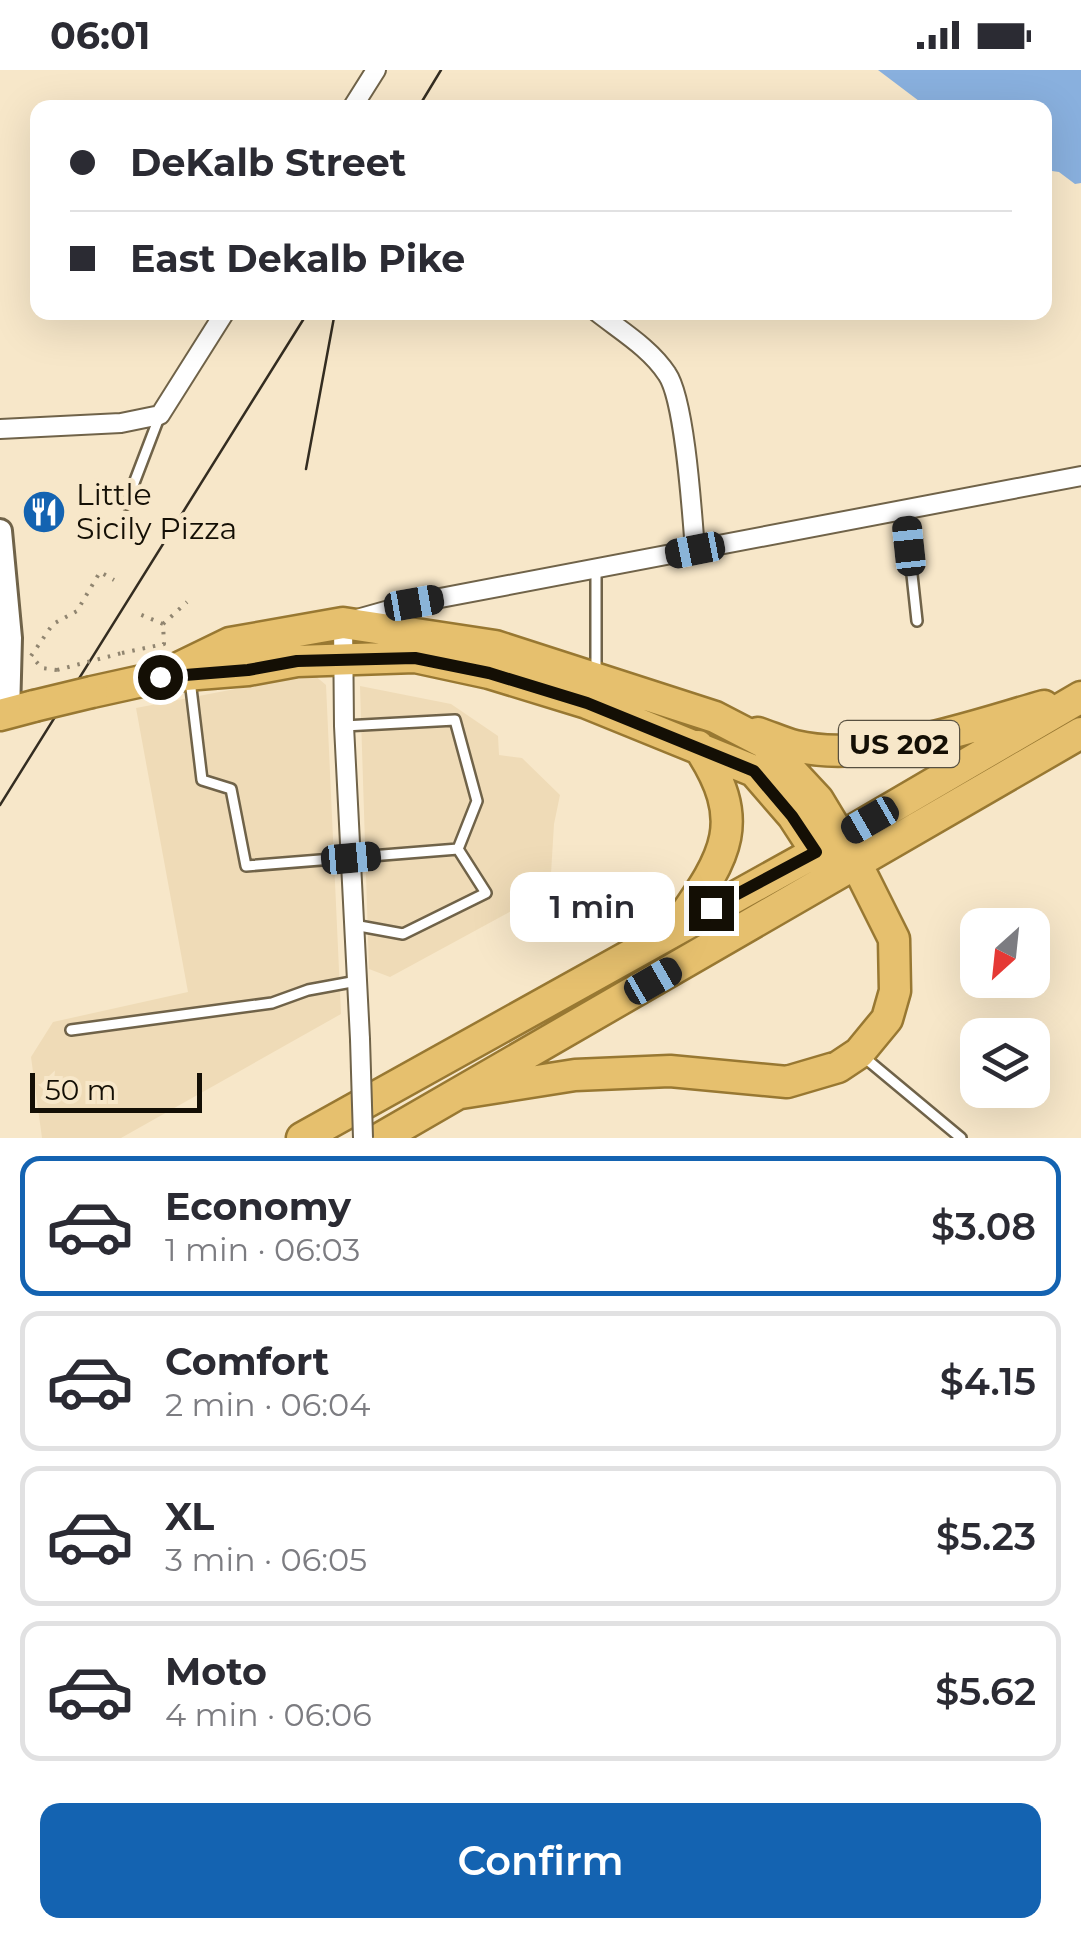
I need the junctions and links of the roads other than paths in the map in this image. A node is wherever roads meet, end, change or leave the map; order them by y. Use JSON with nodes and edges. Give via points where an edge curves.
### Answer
{"nodes":[{"id":1,"x":376,"y":70,"type":"edge"},
{"id":2,"x":357,"y":100,"type":"edge"},
{"id":3,"x":219,"y":320,"type":"edge"},
{"id":4,"x":607,"y":320,"type":"edge"},
{"id":5,"x":160,"y":415,"type":"junction"},
{"id":6,"x":0,"y":429,"type":"edge"},
{"id":7,"x":1081,"y":476,"type":"edge"},
{"id":8,"x":126,"y":504,"type":"dead end"},
{"id":9,"x":905,"y":509,"type":"junction"},
{"id":10,"x":0,"y":531,"type":"edge"},
{"id":11,"x":695,"y":550,"type":"junction"},
{"id":12,"x":596,"y":569,"type":"junction"},
{"id":13,"x":2,"y":572,"type":"edge"},
{"id":14,"x":918,"y":621,"type":"dead end"},
{"id":15,"x":344,"y":623,"type":"junction"},
{"id":16,"x":341,"y":659,"type":"junction"},
{"id":17,"x":175,"y":676,"type":"junction"},
{"id":18,"x":591,"y":690,"type":"junction"},
{"id":19,"x":1081,"y":696,"type":"edge"},
{"id":20,"x":10,"y":711,"type":"edge"},
{"id":21,"x":716,"y":718,"type":"junction"},
{"id":22,"x":344,"y":726,"type":"junction"},
{"id":23,"x":1081,"y":733,"type":"edge"},
{"id":24,"x":698,"y":746,"type":"junction"},
{"id":25,"x":458,"y":849,"type":"junction"},
{"id":26,"x":836,"y":857,"type":"junction"},
{"id":27,"x":351,"y":858,"type":"junction"},
{"id":28,"x":354,"y":926,"type":"junction"},
{"id":29,"x":676,"y":928,"type":"junction"},
{"id":30,"x":357,"y":980,"type":"junction"},
{"id":31,"x":71,"y":1030,"type":"dead end"},
{"id":32,"x":858,"y":1053,"type":"junction"},
{"id":33,"x":461,"y":1093,"type":"junction"},
{"id":34,"x":302,"y":1138,"type":"edge"},
{"id":35,"x":363,"y":1138,"type":"edge"},
{"id":36,"x":381,"y":1138,"type":"edge"},
{"id":37,"x":960,"y":1138,"type":"edge"}],
"edges":[{"from":1,"to":2,"type":"street"},
{"from":3,"to":5,"type":"street"},
{"from":4,"to":11,"type":"street","via":[[670,377]]},
{"from":5,"to":6,"type":"street"},
{"from":5,"to":8,"type":"lane"},
{"from":7,"to":9,"type":"street"},
{"from":9,"to":11,"type":"street"},
{"from":9,"to":14,"type":"lane"},
{"from":10,"to":13,"type":"street"},
{"from":11,"to":12,"type":"street"},
{"from":12,"to":15,"type":"street"},
{"from":12,"to":18,"type":"lane"},
{"from":13,"to":20,"type":"street"},
{"from":15,"to":16,"type":"street"},
{"from":15,"to":17,"type":"highway","number":"US 202","via":[[230,643]]},
{"from":15,"to":18,"type":"highway","number":"US 202","via":[[495,646]]},
{"from":16,"to":17,"type":"highway"},
{"from":16,"to":18,"type":"highway","via":[[415,658]]},
{"from":16,"to":22,"type":"street"},
{"from":17,"to":20,"type":"highway","number":"US 202","bridge":true},
{"from":17,"to":27,"type":"lane","via":[[202,780],[231,789],[246,866]]},
{"from":18,"to":21,"type":"highway","number":"US 202"},
{"from":18,"to":24,"type":"highway"},
{"from":19,"to":21,"type":"highway","number":"US 202","via":[[922,740],[860,749],[797,747]]},
{"from":19,"to":26,"type":"highway"},
{"from":21,"to":26,"type":"highway","via":[[765,743],[818,800]]},
{"from":22,"to":25,"type":"lane","via":[[455,720],[477,801]]},
{"from":22,"to":27,"type":"street"},
{"from":23,"to":26,"type":"highway","number":"US 202"},
{"from":24,"to":26,"type":"highway","via":[[754,771]]},
{"from":24,"to":29,"type":"highway","via":[[724,790],[727,833],[708,882]]},
{"from":25,"to":27,"type":"lane"},
{"from":25,"to":28,"type":"lane","via":[[486,893],[403,934]]},
{"from":26,"to":29,"type":"highway"},
{"from":26,"to":32,"type":"highway","via":[[886,918],[897,961],[886,1019]]},
{"from":26,"to":33,"type":"highway","number":"US 202"},
{"from":27,"to":28,"type":"street"},
{"from":28,"to":30,"type":"street"},
{"from":29,"to":34,"type":"highway"},
{"from":30,"to":31,"type":"lane","via":[[272,1003]]},
{"from":30,"to":35,"type":"street","bridge":true},
{"from":32,"to":33,"type":"highway","via":[[838,1067],[787,1082],[670,1072],[575,1074]]},
{"from":32,"to":37,"type":"lane"},
{"from":33,"to":36,"type":"highway","number":"US 202"}]}
